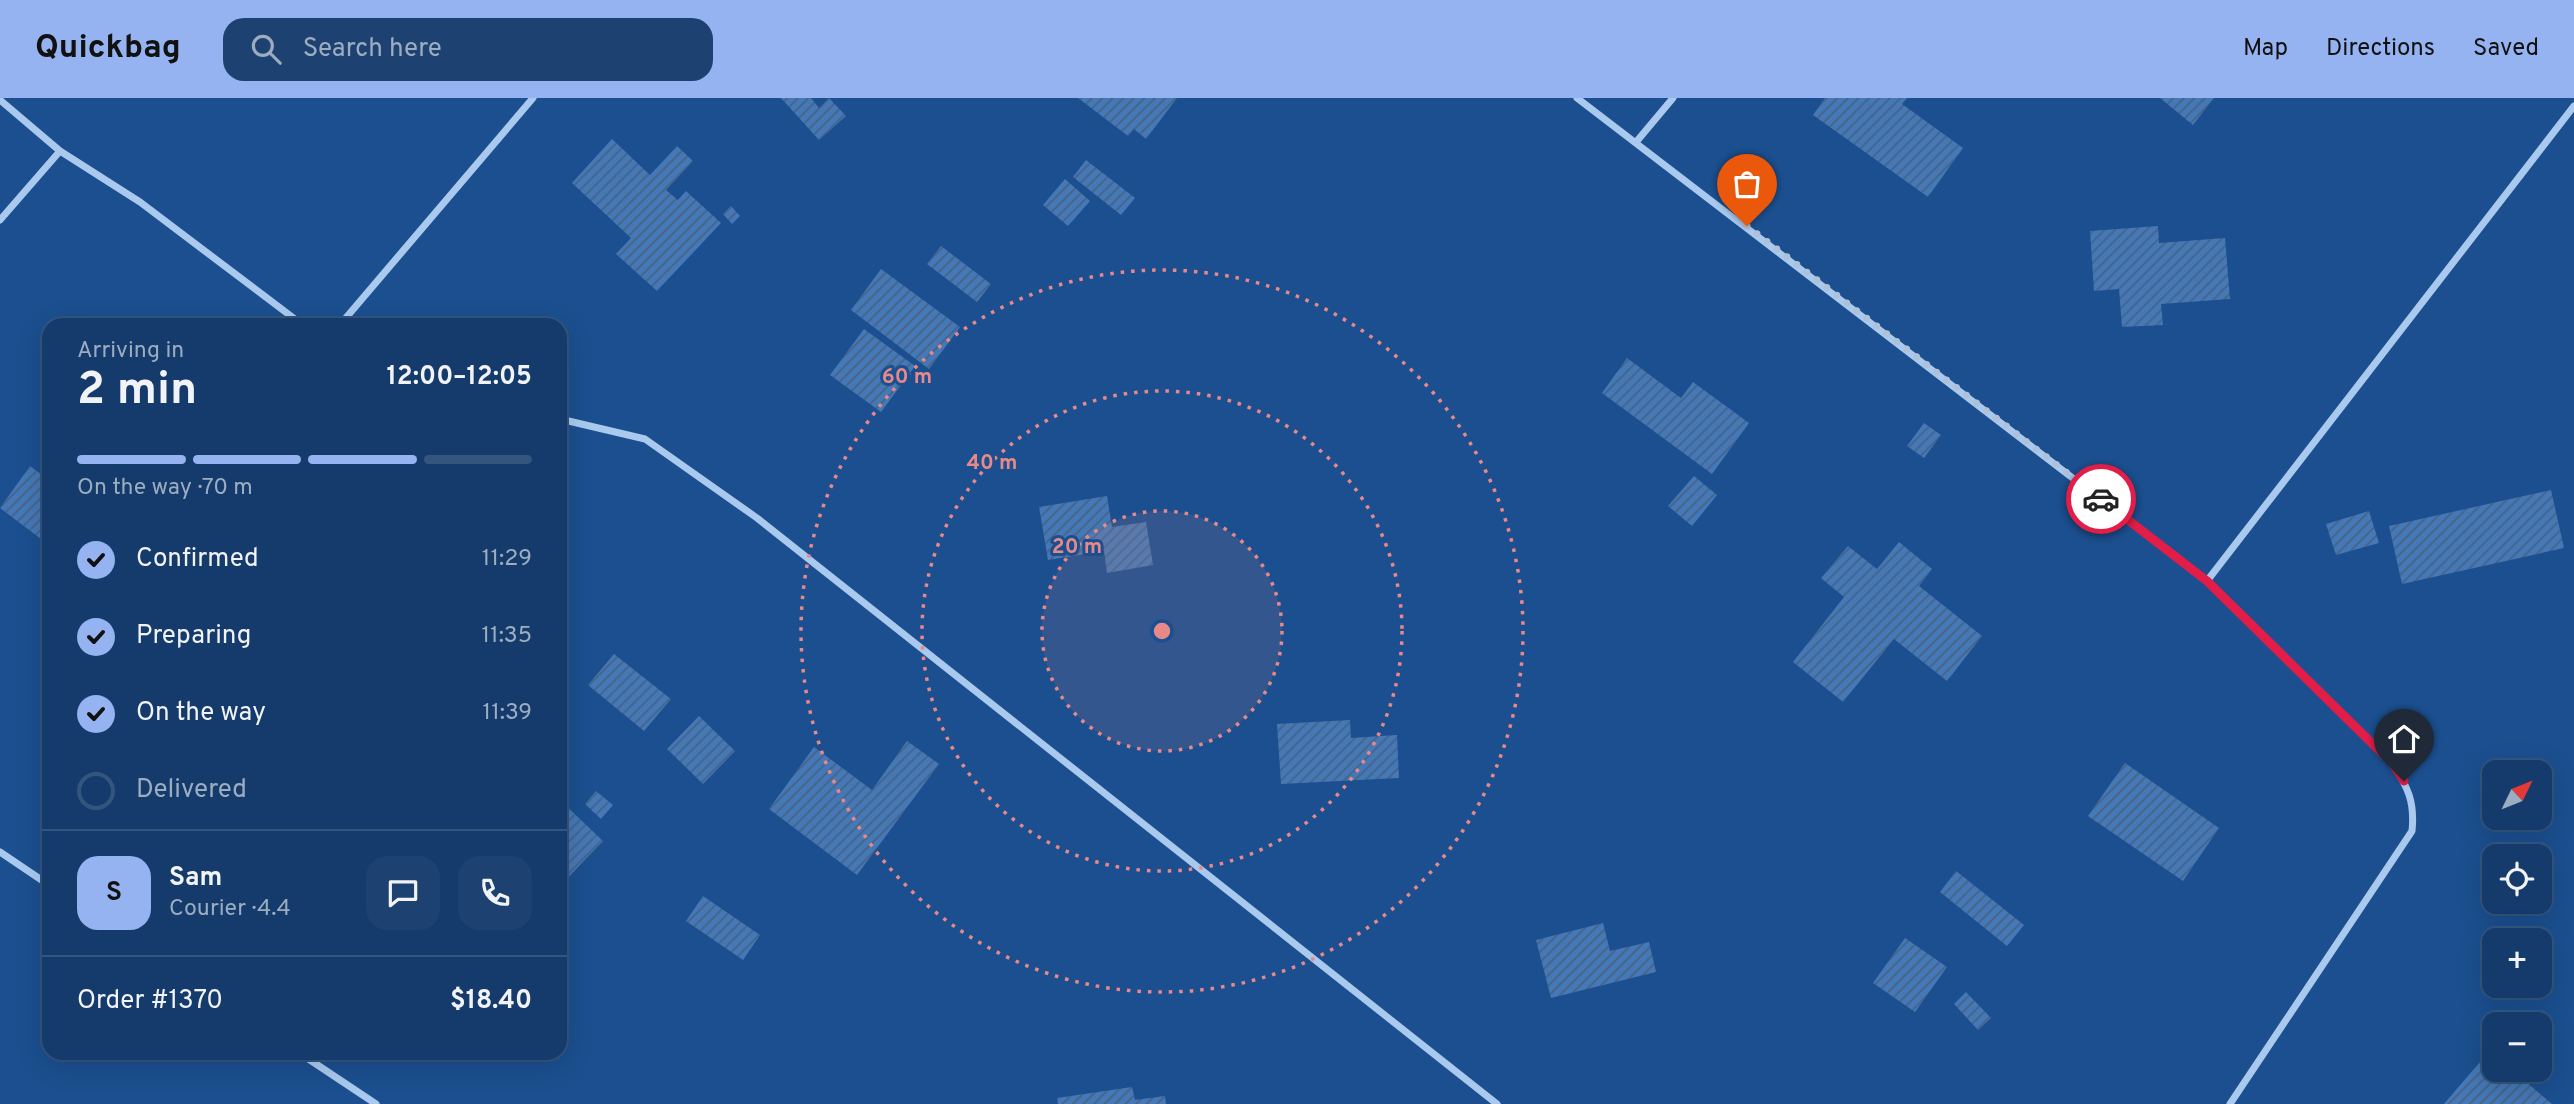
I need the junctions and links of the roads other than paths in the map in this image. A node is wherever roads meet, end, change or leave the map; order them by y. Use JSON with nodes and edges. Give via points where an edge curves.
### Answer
{"nodes":[{"id":1,"x":533,"y":98,"type":"edge"},
{"id":2,"x":1577,"y":98,"type":"edge"},
{"id":3,"x":1674,"y":98,"type":"edge"},
{"id":4,"x":0,"y":100,"type":"edge"},
{"id":5,"x":2574,"y":106,"type":"edge"},
{"id":6,"x":1637,"y":141,"type":"junction"},
{"id":7,"x":60,"y":151,"type":"junction"},
{"id":8,"x":0,"y":220,"type":"edge"},
{"id":9,"x":293,"y":318,"type":"edge"},
{"id":10,"x":346,"y":318,"type":"edge"},
{"id":11,"x":567,"y":421,"type":"edge"},
{"id":12,"x":2207,"y":581,"type":"junction"},
{"id":13,"x":0,"y":852,"type":"edge"},
{"id":14,"x":42,"y":880,"type":"edge"},
{"id":15,"x":310,"y":1060,"type":"edge"},
{"id":16,"x":376,"y":1104,"type":"edge"},
{"id":17,"x":1497,"y":1104,"type":"edge"},
{"id":18,"x":2230,"y":1104,"type":"edge"}],
"edges":[{"from":1,"to":10,"type":"street"},
{"from":2,"to":6,"type":"street"},
{"from":3,"to":6,"type":"street"},
{"from":4,"to":7,"type":"street"},
{"from":5,"to":12,"type":"street"},
{"from":6,"to":12,"type":"street"},
{"from":7,"to":8,"type":"street"},
{"from":7,"to":9,"type":"street","via":[[140,202]]},
{"from":11,"to":17,"type":"street","via":[[645,439],[757,518]]},
{"from":12,"to":18,"type":"street","via":[[2392,763],[2414,808],[2412,831]]},
{"from":13,"to":14,"type":"street"},
{"from":15,"to":16,"type":"street"}]}
